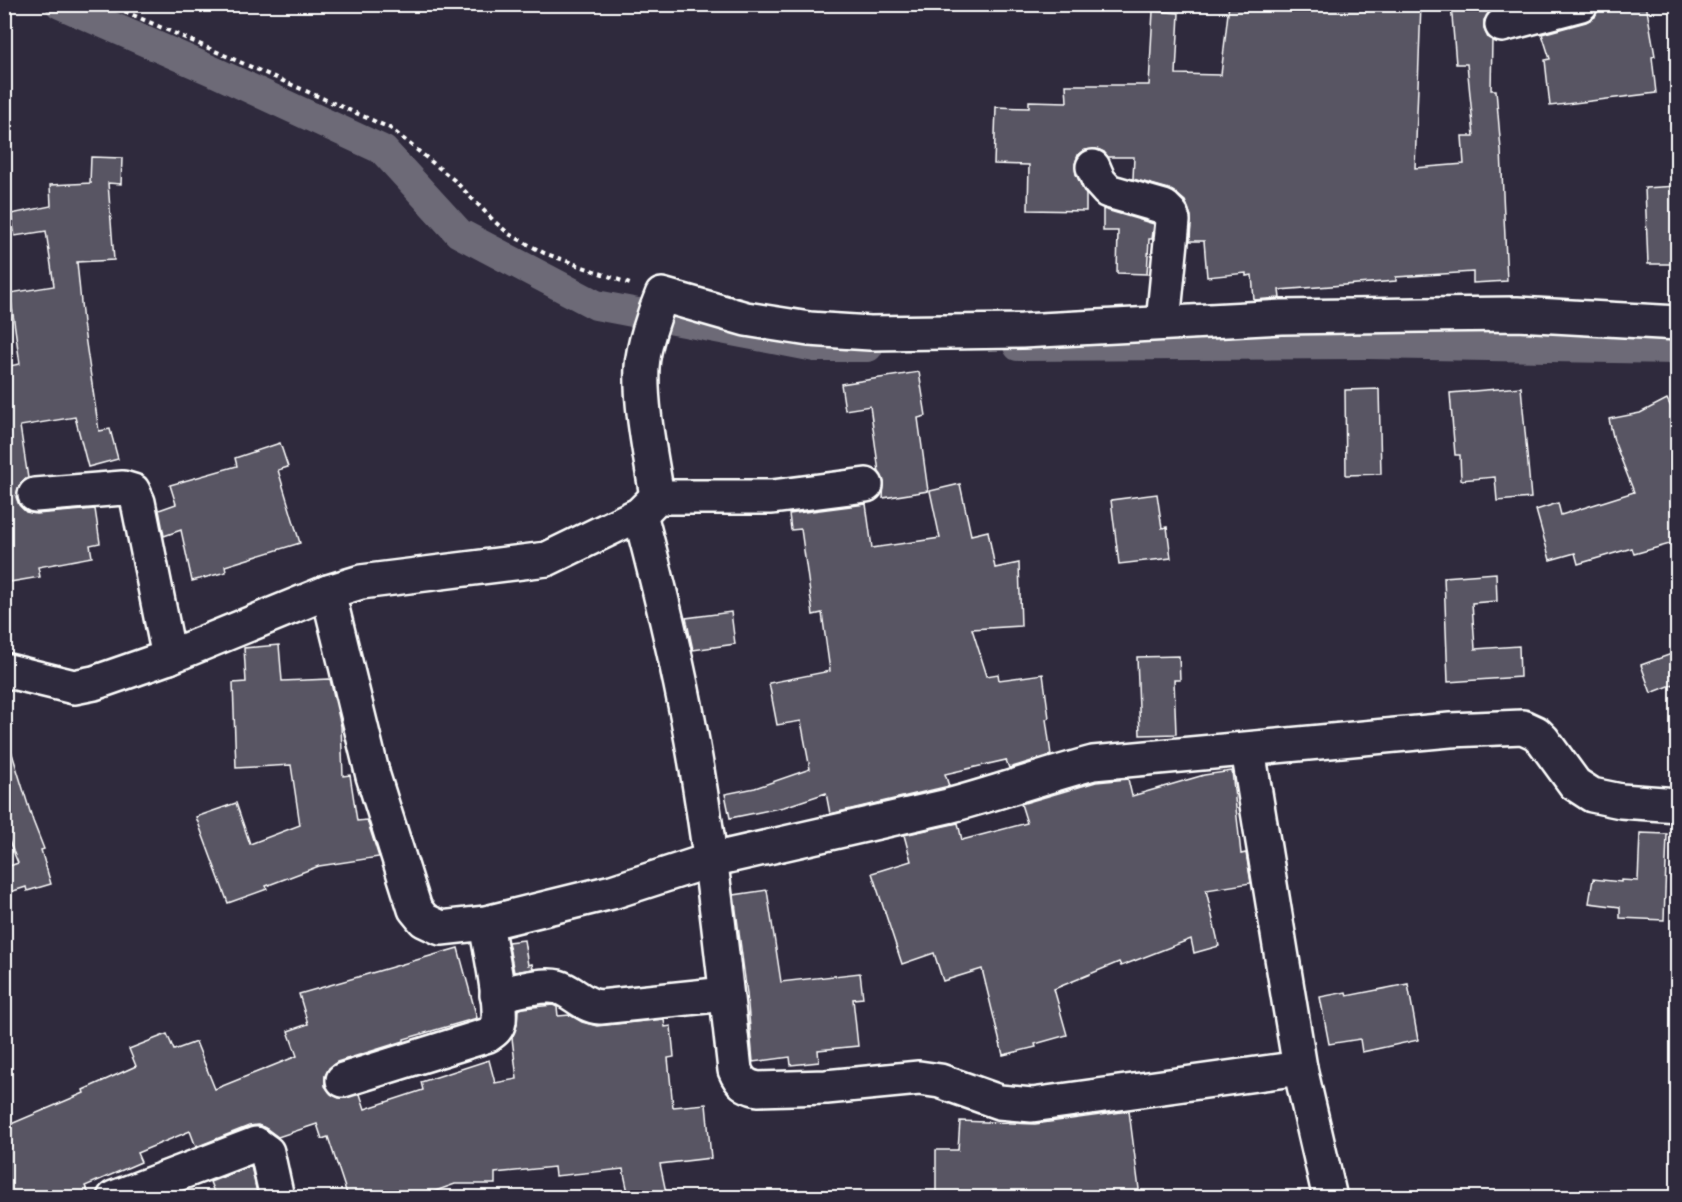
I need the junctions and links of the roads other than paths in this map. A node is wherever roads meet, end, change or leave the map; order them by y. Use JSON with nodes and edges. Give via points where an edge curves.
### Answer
{"nodes":[{"id":1,"x":1581,"y":4,"type":"edge"},
{"id":2,"x":1502,"y":25,"type":"dead end"},
{"id":3,"x":1093,"y":168,"type":"dead end"},
{"id":4,"x":1163,"y":323,"type":"junction"},
{"id":5,"x":1677,"y":323,"type":"edge"},
{"id":6,"x":866,"y":485,"type":"dead end"},
{"id":7,"x":35,"y":495,"type":"dead end"},
{"id":8,"x":648,"y":506,"type":"junction"},
{"id":9,"x":328,"y":592,"type":"junction"},
{"id":10,"x":169,"y":657,"type":"junction"},
{"id":11,"x":4,"y":670,"type":"edge"},
{"id":12,"x":1248,"y":750,"type":"junction"},
{"id":13,"x":1677,"y":805,"type":"edge"},
{"id":14,"x":711,"y":860,"type":"junction"},
{"id":15,"x":486,"y":923,"type":"junction"},
{"id":16,"x":726,"y":994,"type":"junction"},
{"id":17,"x":497,"y":995,"type":"junction"},
{"id":18,"x":1300,"y":1068,"type":"junction"},
{"id":19,"x":343,"y":1080,"type":"dead end"},
{"id":20,"x":114,"y":1197,"type":"edge"},
{"id":21,"x":277,"y":1197,"type":"edge"},
{"id":22,"x":1330,"y":1197,"type":"edge"}],
"edges":[{"from":1,"to":2,"type":"street"},
{"from":3,"to":4,"type":"street","via":[[1108,191],[1164,207],[1171,214]]},
{"from":4,"to":5,"type":"street","via":[[1517,314]]},
{"from":4,"to":8,"type":"street","via":[[1022,331],[870,333],[658,307],[642,366]]},
{"from":6,"to":8,"type":"street"},
{"from":7,"to":10,"type":"street","via":[[123,488],[133,491]]},
{"from":8,"to":9,"type":"street","via":[[547,559],[362,582]]},
{"from":8,"to":14,"type":"street"},
{"from":9,"to":10,"type":"street"},
{"from":9,"to":15,"type":"street","via":[[373,776],[415,909],[424,920],[441,928]]},
{"from":10,"to":11,"type":"street","via":[[74,687]]},
{"from":12,"to":13,"type":"street","via":[[1450,730],[1523,728],[1536,733],[1575,784],[1592,795]]},
{"from":12,"to":14,"type":"street","via":[[1093,763],[937,809]]},
{"from":12,"to":18,"type":"street"},
{"from":14,"to":15,"type":"street","via":[[612,892]]},
{"from":14,"to":16,"type":"street"},
{"from":15,"to":17,"type":"street"},
{"from":16,"to":17,"type":"street","via":[[600,1007],[586,1004],[558,987]]},
{"from":16,"to":18,"type":"street","via":[[735,1070],[747,1086],[758,1089],[919,1078],[940,1081],[999,1102],[1032,1104]]},
{"from":17,"to":19,"type":"street","via":[[499,1022],[488,1035]]},
{"from":18,"to":22,"type":"street"},
{"from":20,"to":21,"type":"street","via":[[256,1144],[267,1152]]}]}
